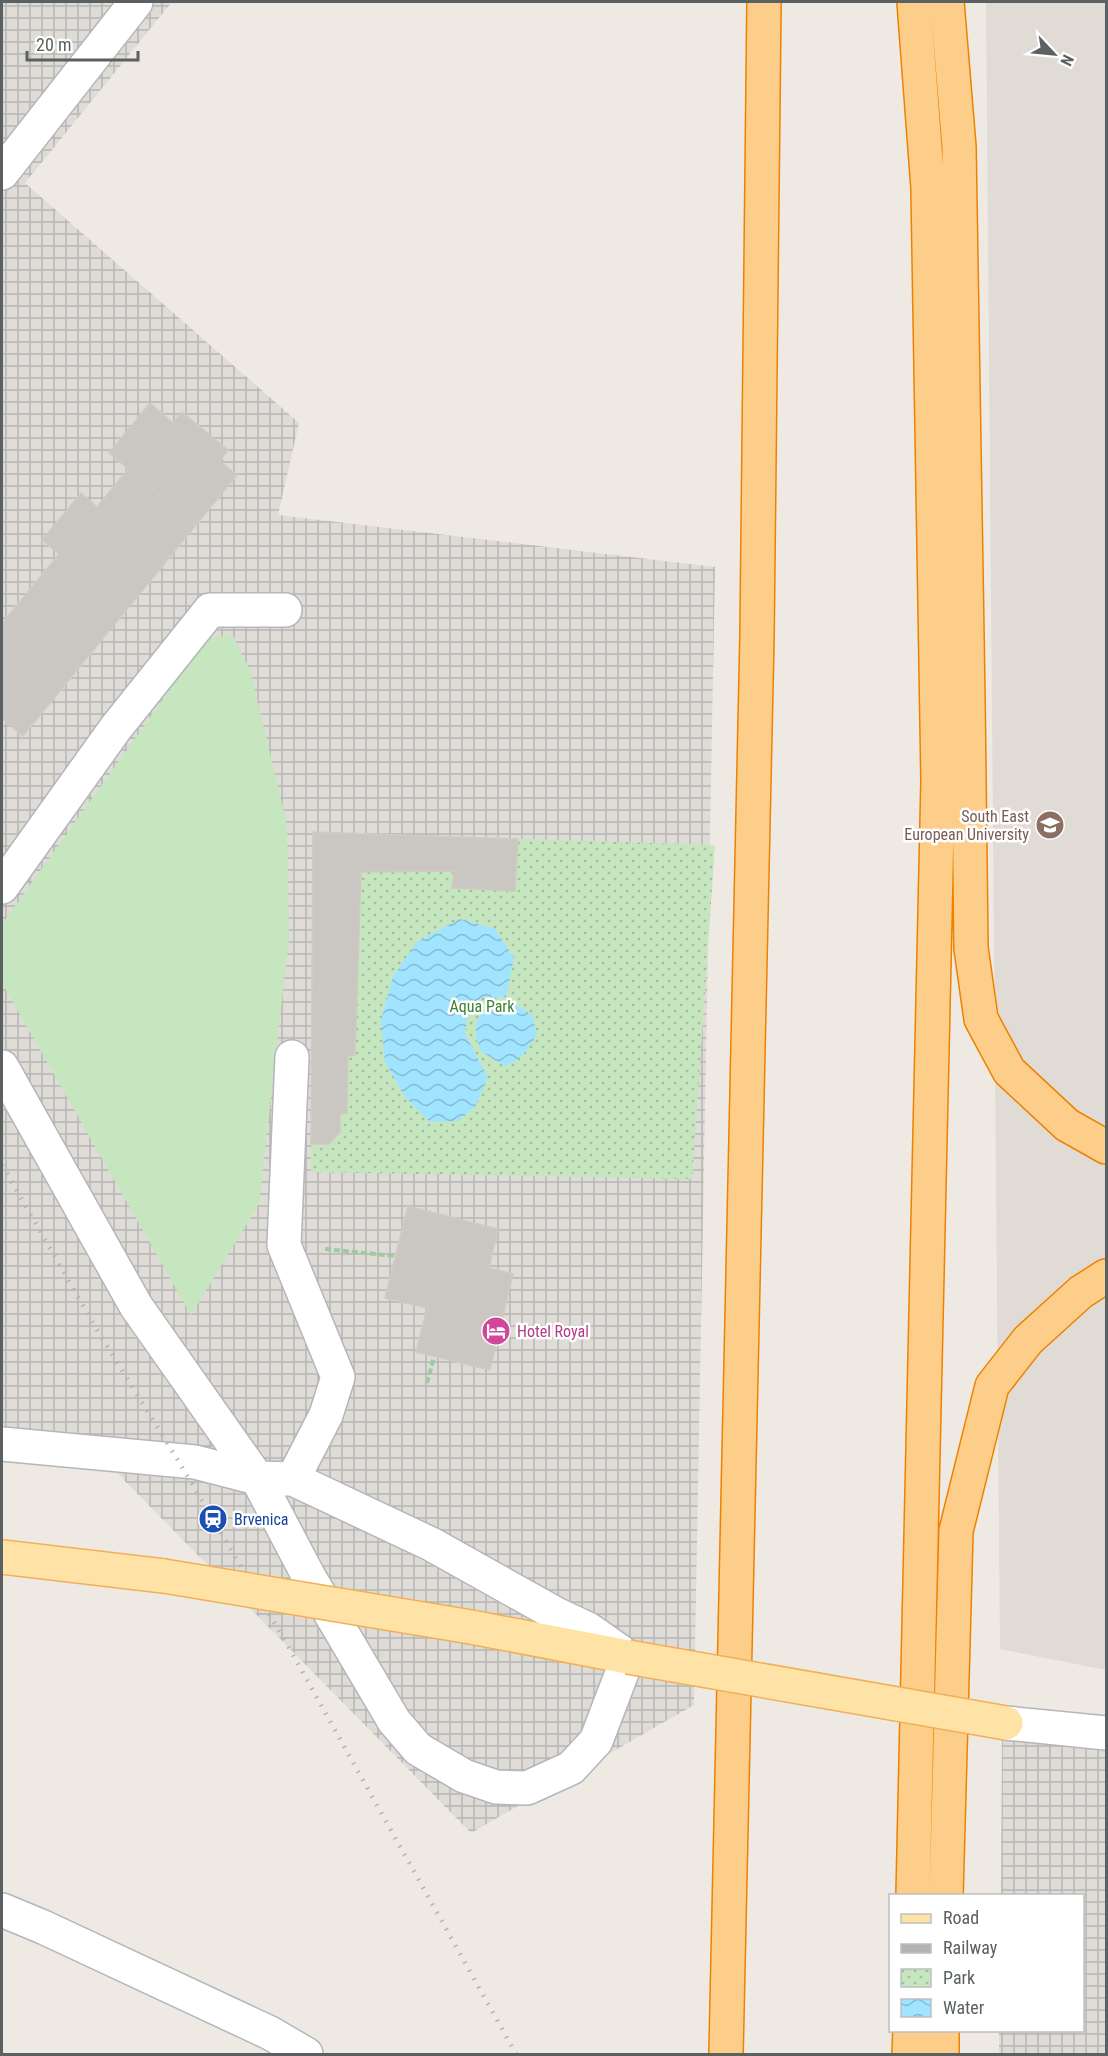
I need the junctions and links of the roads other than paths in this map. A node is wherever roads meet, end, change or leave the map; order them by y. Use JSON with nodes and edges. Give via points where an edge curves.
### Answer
{"nodes":[{"id":1,"x":136,"y":2,"type":"edge"},
{"id":2,"x":764,"y":2,"type":"edge"},
{"id":3,"x":914,"y":2,"type":"edge"},
{"id":4,"x":947,"y":2,"type":"edge"},
{"id":5,"x":2,"y":172,"type":"edge"},
{"id":6,"x":285,"y":610,"type":"dead end"},
{"id":7,"x":2,"y":887,"type":"edge"},
{"id":8,"x":292,"y":1058,"type":"dead end"},
{"id":9,"x":2,"y":1067,"type":"edge"},
{"id":10,"x":1107,"y":1147,"type":"edge"},
{"id":11,"x":1107,"y":1276,"type":"edge"},
{"id":12,"x":2,"y":1444,"type":"edge"},
{"id":13,"x":257,"y":1478,"type":"junction"},
{"id":14,"x":293,"y":1479,"type":"junction"},
{"id":15,"x":2,"y":1557,"type":"edge"},
{"id":16,"x":628,"y":1657,"type":"junction"},
{"id":17,"x":1006,"y":1723,"type":"joint"},
{"id":18,"x":1107,"y":1733,"type":"edge"},
{"id":19,"x":913,"y":1894,"type":"edge"},
{"id":20,"x":946,"y":1894,"type":"edge"},
{"id":21,"x":2,"y":1910,"type":"edge"},
{"id":22,"x":910,"y":2032,"type":"edge"},
{"id":23,"x":942,"y":2032,"type":"edge"},
{"id":24,"x":306,"y":2055,"type":"edge"},
{"id":25,"x":726,"y":2055,"type":"edge"},
{"id":26,"x":909,"y":2055,"type":"edge"},
{"id":27,"x":942,"y":2055,"type":"edge"}],
"edges":[{"from":1,"to":5,"type":"street"},
{"from":2,"to":25,"type":"highway","via":[[757,636]]},
{"from":3,"to":19,"type":"highway","via":[[928,188],[938,780]]},
{"from":4,"to":10,"type":"highway","via":[[958,147],[971,948],[981,1019],[1009,1071],[1066,1125]]},
{"from":6,"to":7,"type":"street","via":[[210,610],[115,729]]},
{"from":8,"to":14,"type":"street","via":[[284,1245],[338,1377],[326,1415]]},
{"from":9,"to":13,"type":"street","via":[[136,1306]]},
{"from":11,"to":20,"type":"highway","via":[[1081,1292],[1028,1340],[992,1386],[956,1531]]},
{"from":12,"to":13,"type":"street","via":[[195,1462]]},
{"from":13,"to":14,"type":"street"},
{"from":13,"to":16,"type":"street","via":[[309,1577],[394,1721],[418,1749],[464,1776],[496,1787],[527,1788],[571,1768],[596,1741]]},
{"from":14,"to":16,"type":"street","via":[[431,1544],[588,1629]]},
{"from":15,"to":16,"type":"main road","bridge":true,"via":[[164,1576]]},
{"from":16,"to":17,"type":"main road","bridge":true},
{"from":17,"to":18,"type":"street"},
{"from":21,"to":24,"type":"street","via":[[270,2033]]},
{"from":22,"to":26,"type":"highway"},
{"from":23,"to":27,"type":"highway"}]}
